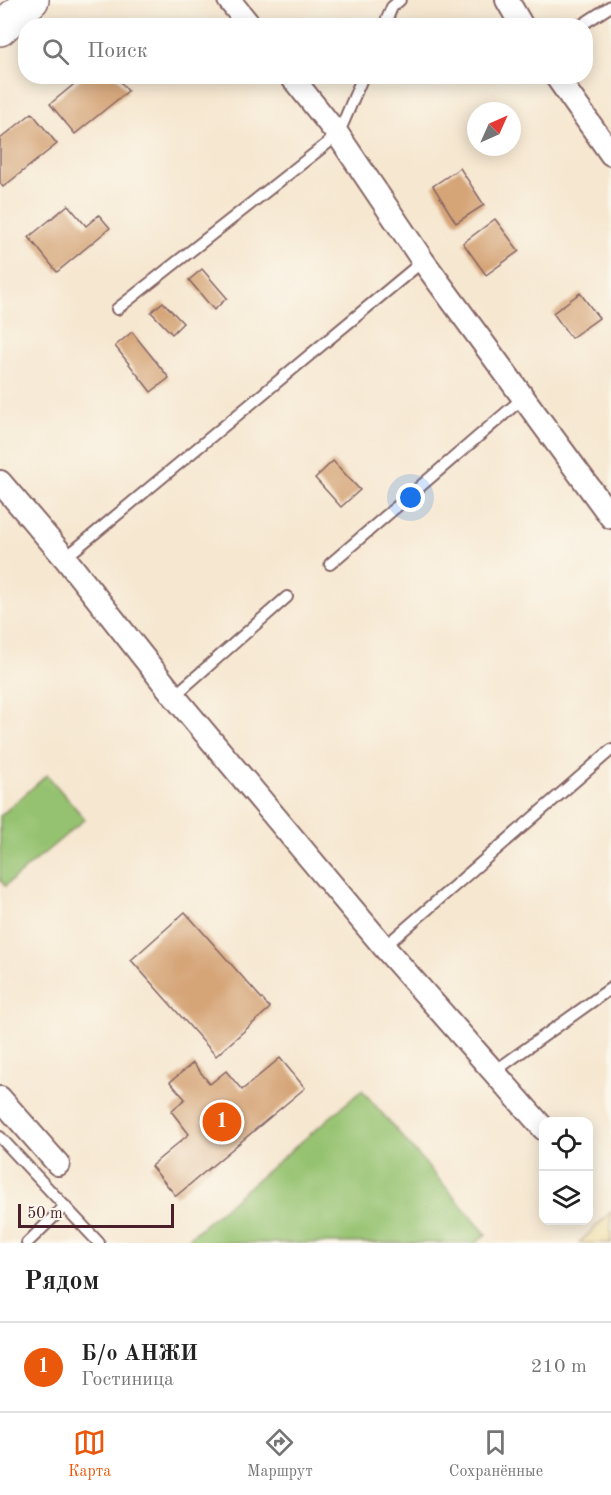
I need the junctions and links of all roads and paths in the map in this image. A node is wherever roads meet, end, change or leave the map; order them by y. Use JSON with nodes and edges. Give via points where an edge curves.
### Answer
{"nodes":[{"id":1,"x":32,"y":0,"type":"edge"},
{"id":2,"x":229,"y":0,"type":"edge"},
{"id":3,"x":400,"y":0,"type":"edge"},
{"id":4,"x":507,"y":0,"type":"edge"},
{"id":5,"x":611,"y":6,"type":"edge"},
{"id":6,"x":244,"y":18,"type":"edge"},
{"id":7,"x":387,"y":18,"type":"edge"},
{"id":8,"x":517,"y":18,"type":"edge"},
{"id":9,"x":592,"y":18,"type":"edge"},
{"id":10,"x":0,"y":29,"type":"edge"},
{"id":11,"x":297,"y":84,"type":"edge"},
{"id":12,"x":360,"y":84,"type":"edge"},
{"id":13,"x":562,"y":84,"type":"edge"},
{"id":14,"x":338,"y":135,"type":"junction"},
{"id":15,"x":611,"y":153,"type":"edge"},
{"id":16,"x":423,"y":261,"type":"junction"},
{"id":17,"x":117,"y":309,"type":"dead end"},
{"id":18,"x":523,"y":398,"type":"junction"},
{"id":19,"x":0,"y":482,"type":"edge"},
{"id":20,"x":611,"y":517,"type":"edge"},
{"id":21,"x":65,"y":558,"type":"junction"},
{"id":22,"x":330,"y":564,"type":"dead end"},
{"id":23,"x":287,"y":597,"type":"dead end"},
{"id":24,"x":174,"y":696,"type":"junction"},
{"id":25,"x":611,"y":750,"type":"edge"},
{"id":26,"x":384,"y":947,"type":"junction"},
{"id":27,"x":611,"y":988,"type":"edge"},
{"id":28,"x":495,"y":1071,"type":"junction"},
{"id":29,"x":0,"y":1098,"type":"edge"},
{"id":30,"x":539,"y":1124,"type":"edge"},
{"id":31,"x":0,"y":1137,"type":"edge"},
{"id":32,"x":58,"y":1164,"type":"dead end"},
{"id":33,"x":65,"y":1206,"type":"junction"},
{"id":34,"x":27,"y":1243,"type":"edge"},
{"id":35,"x":99,"y":1243,"type":"edge"}],
"edges":[{"from":1,"to":10,"type":"highway"},
{"from":2,"to":6,"type":"street"},
{"from":3,"to":7,"type":"lane"},
{"from":4,"to":8,"type":"street"},
{"from":5,"to":9,"type":"lane"},
{"from":11,"to":14,"type":"street"},
{"from":12,"to":14,"type":"lane"},
{"from":13,"to":15,"type":"street"},
{"from":14,"to":16,"type":"street"},
{"from":14,"to":17,"type":"lane"},
{"from":16,"to":18,"type":"street"},
{"from":16,"to":21,"type":"lane"},
{"from":18,"to":20,"type":"street"},
{"from":18,"to":22,"type":"lane"},
{"from":19,"to":21,"type":"street"},
{"from":21,"to":24,"type":"street"},
{"from":23,"to":24,"type":"lane"},
{"from":24,"to":26,"type":"street"},
{"from":25,"to":26,"type":"lane"},
{"from":26,"to":28,"type":"street"},
{"from":27,"to":28,"type":"lane"},
{"from":28,"to":30,"type":"street"},
{"from":29,"to":32,"type":"street"},
{"from":31,"to":33,"type":"lane"},
{"from":33,"to":34,"type":"lane"},
{"from":33,"to":35,"type":"lane"}]}
